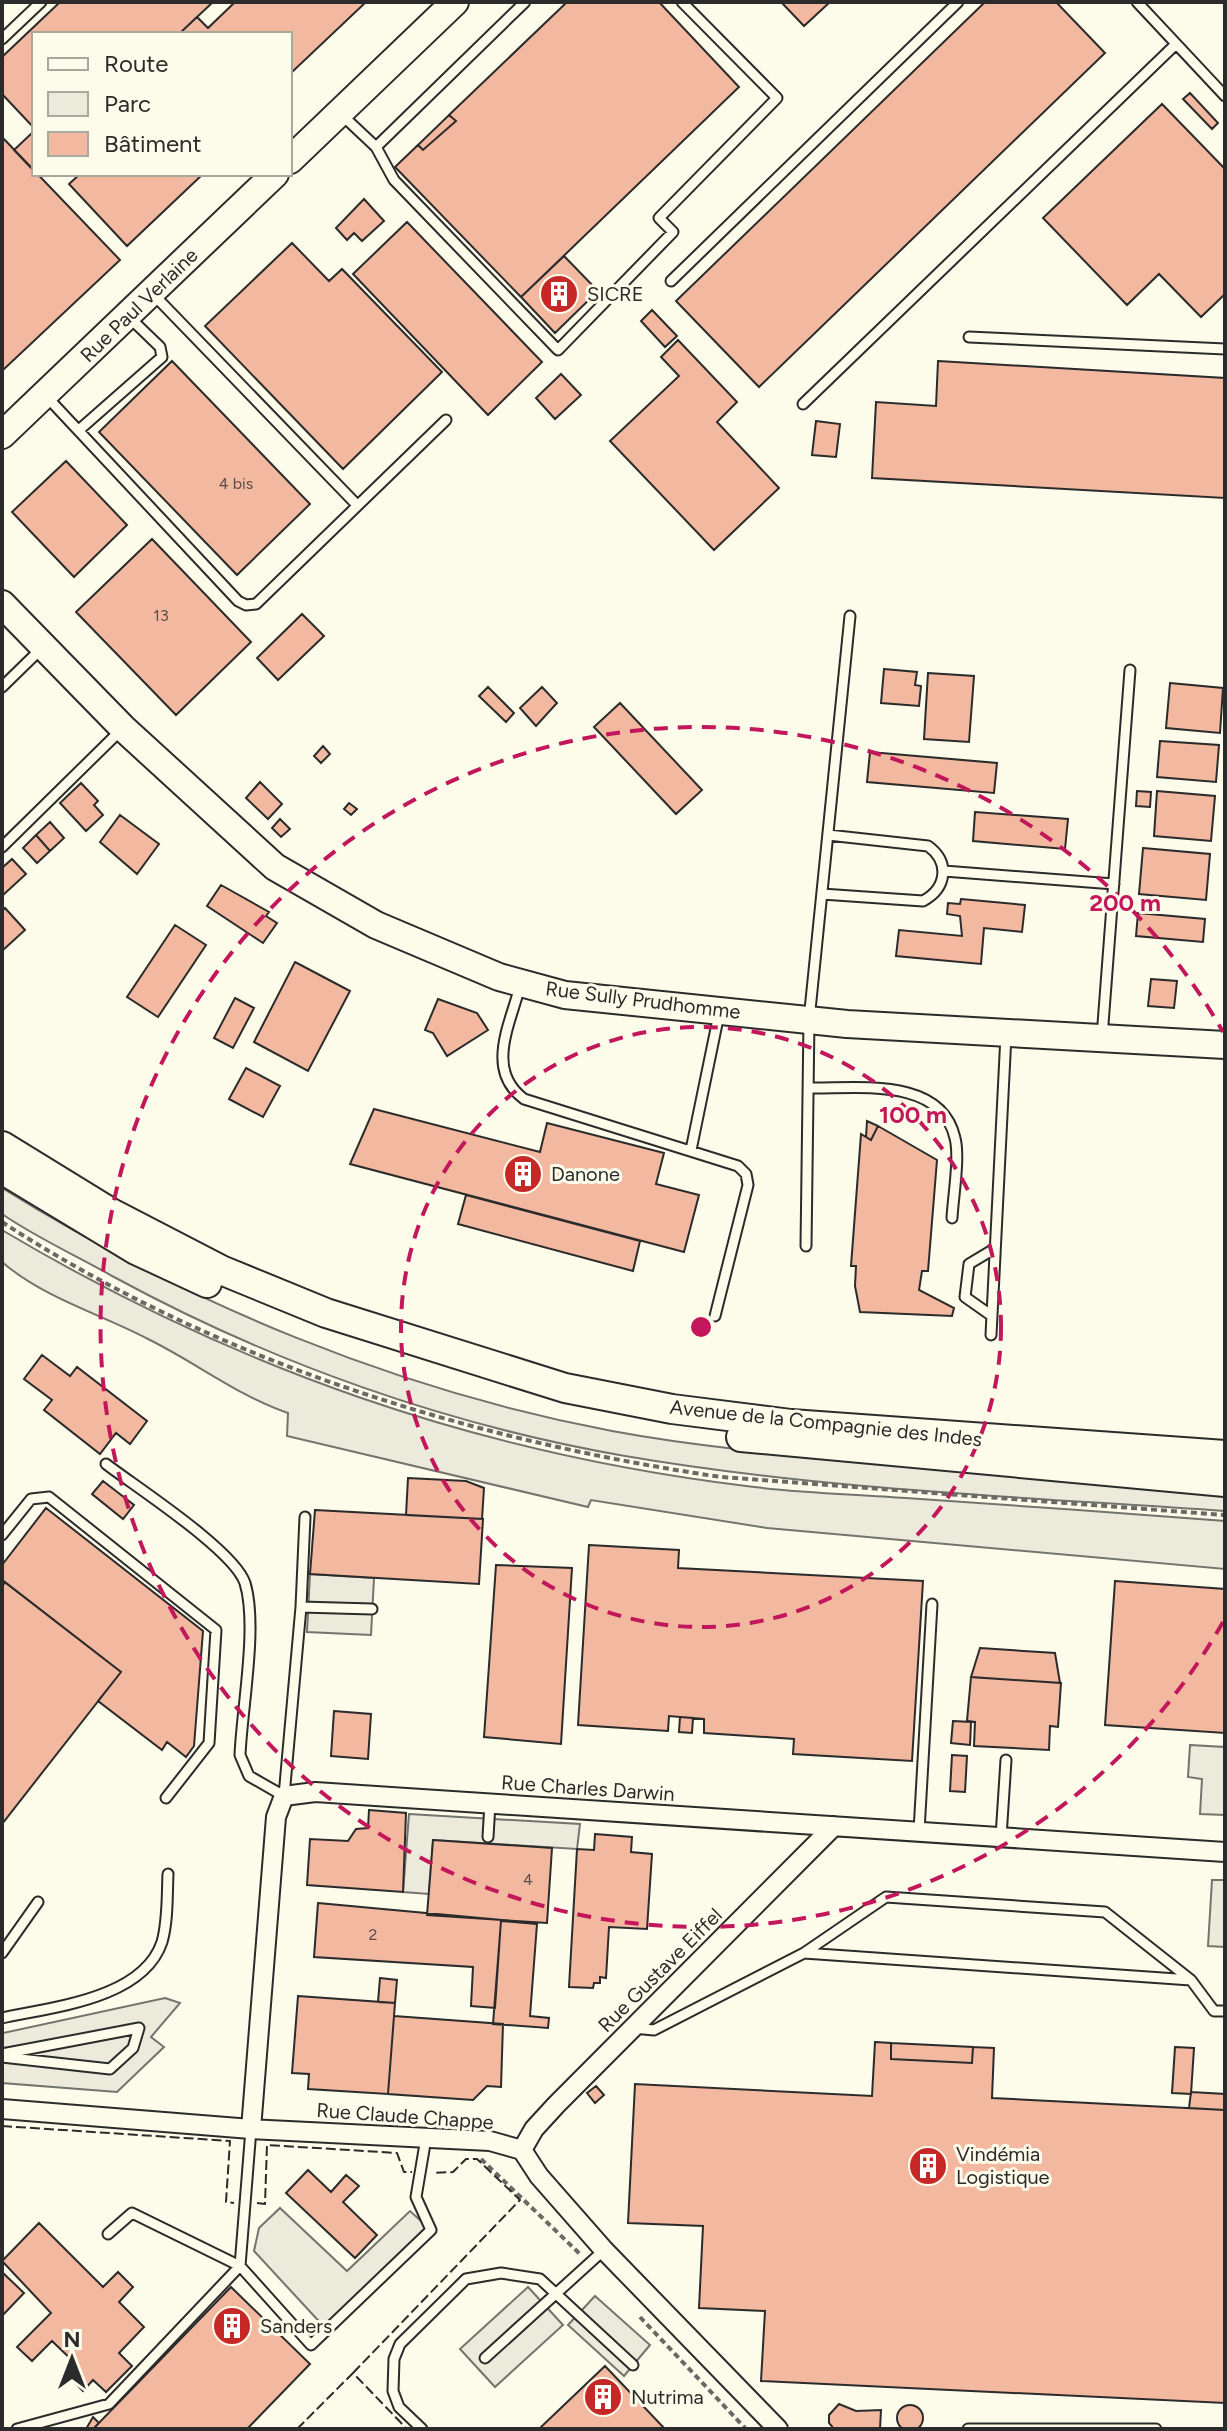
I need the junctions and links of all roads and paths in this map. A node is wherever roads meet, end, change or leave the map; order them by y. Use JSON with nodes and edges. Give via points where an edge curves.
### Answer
{"nodes":[{"id":1,"x":41,"y":2,"type":"edge"},
{"id":2,"x":455,"y":2,"type":"edge"},
{"id":3,"x":525,"y":2,"type":"edge"},
{"id":4,"x":682,"y":2,"type":"edge"},
{"id":5,"x":958,"y":2,"type":"edge"},
{"id":6,"x":1137,"y":2,"type":"edge"},
{"id":7,"x":4,"y":33,"type":"edge"},
{"id":8,"x":1176,"y":44,"type":"junction"},
{"id":9,"x":1225,"y":96,"type":"edge"},
{"id":10,"x":340,"y":112,"type":"junction"},
{"id":11,"x":376,"y":147,"type":"junction"},
{"id":12,"x":292,"y":158,"type":"edge"},
{"id":13,"x":273,"y":176,"type":"edge"},
{"id":14,"x":671,"y":281,"type":"dead end"},
{"id":15,"x":152,"y":292,"type":"junction"},
{"id":16,"x":127,"y":316,"type":"junction"},
{"id":17,"x":969,"y":337,"type":"dead end"},
{"id":18,"x":1225,"y":349,"type":"edge"},
{"id":19,"x":45,"y":394,"type":"junction"},
{"id":20,"x":803,"y":404,"type":"dead end"},
{"id":21,"x":446,"y":420,"type":"dead end"},
{"id":22,"x":79,"y":430,"type":"junction"},
{"id":23,"x":2,"y":435,"type":"edge"},
{"id":24,"x":357,"y":505,"type":"junction"},
{"id":25,"x":2,"y":604,"type":"edge"},
{"id":26,"x":850,"y":616,"type":"dead end"},
{"id":27,"x":43,"y":647,"type":"junction"},
{"id":28,"x":1130,"y":670,"type":"dead end"},
{"id":29,"x":2,"y":687,"type":"edge"},
{"id":30,"x":123,"y":728,"type":"junction"},
{"id":31,"x":828,"y":835,"type":"junction"},
{"id":32,"x":2,"y":847,"type":"edge"},
{"id":33,"x":944,"y":871,"type":"junction"},
{"id":34,"x":1114,"y":884,"type":"junction"},
{"id":35,"x":822,"y":894,"type":"junction"},
{"id":36,"x":521,"y":983,"type":"junction"},
{"id":37,"x":719,"y":1011,"type":"junction"},
{"id":38,"x":809,"y":1020,"type":"junction"},
{"id":39,"x":1007,"y":1032,"type":"junction"},
{"id":40,"x":1102,"y":1037,"type":"junction"},
{"id":41,"x":1225,"y":1045,"type":"edge"},
{"id":42,"x":810,"y":1088,"type":"junction"},
{"id":43,"x":2,"y":1146,"type":"edge"},
{"id":44,"x":691,"y":1150,"type":"junction"},
{"id":45,"x":2,"y":1158,"type":"edge"},
{"id":46,"x":2,"y":1169,"type":"edge"},
{"id":47,"x":952,"y":1218,"type":"dead end"},
{"id":48,"x":2,"y":1222,"type":"edge"},
{"id":49,"x":806,"y":1246,"type":"dead end"},
{"id":50,"x":994,"y":1249,"type":"junction"},
{"id":51,"x":715,"y":1316,"type":"dead end"},
{"id":52,"x":992,"y":1316,"type":"junction"},
{"id":53,"x":991,"y":1335,"type":"dead end"},
{"id":54,"x":1225,"y":1455,"type":"edge"},
{"id":55,"x":1107,"y":1459,"type":"dead end"},
{"id":56,"x":106,"y":1464,"type":"dead end"},
{"id":57,"x":1225,"y":1482,"type":"edge"},
{"id":58,"x":1225,"y":1515,"type":"edge"},
{"id":59,"x":305,"y":1517,"type":"dead end"},
{"id":60,"x":2,"y":1535,"type":"edge"},
{"id":61,"x":932,"y":1604,"type":"dead end"},
{"id":62,"x":301,"y":1607,"type":"junction"},
{"id":63,"x":372,"y":1609,"type":"dead end"},
{"id":64,"x":1006,"y":1760,"type":"dead end"},
{"id":65,"x":284,"y":1796,"type":"junction"},
{"id":66,"x":166,"y":1798,"type":"dead end"},
{"id":67,"x":490,"y":1803,"type":"junction"},
{"id":68,"x":834,"y":1826,"type":"junction"},
{"id":69,"x":919,"y":1831,"type":"junction"},
{"id":70,"x":488,"y":1837,"type":"dead end"},
{"id":71,"x":1001,"y":1837,"type":"junction"},
{"id":72,"x":1225,"y":1852,"type":"edge"},
{"id":73,"x":168,"y":1874,"type":"dead end"},
{"id":74,"x":38,"y":1902,"type":"dead end"},
{"id":75,"x":2,"y":1953,"type":"edge"},
{"id":76,"x":804,"y":1953,"type":"junction"},
{"id":77,"x":1191,"y":1980,"type":"junction"},
{"id":78,"x":1225,"y":2011,"type":"edge"},
{"id":79,"x":2,"y":2018,"type":"edge"},
{"id":80,"x":633,"y":2028,"type":"junction"},
{"id":81,"x":2,"y":2056,"type":"edge"},
{"id":82,"x":2,"y":2109,"type":"edge"},
{"id":83,"x":251,"y":2129,"type":"junction"},
{"id":84,"x":426,"y":2138,"type":"junction"},
{"id":85,"x":522,"y":2150,"type":"junction"},
{"id":86,"x":108,"y":2234,"type":"dead end"},
{"id":87,"x":604,"y":2250,"type":"junction"},
{"id":88,"x":240,"y":2266,"type":"junction"},
{"id":89,"x":558,"y":2292,"type":"junction"},
{"id":90,"x":485,"y":2358,"type":"dead end"},
{"id":91,"x":633,"y":2365,"type":"dead end"},
{"id":92,"x":17,"y":2429,"type":"edge"},
{"id":93,"x":422,"y":2429,"type":"edge"},
{"id":94,"x":778,"y":2429,"type":"edge"},
{"id":95,"x":968,"y":2429,"type":"edge"},
{"id":96,"x":1156,"y":2429,"type":"edge"}],
"edges":[{"from":1,"to":7,"type":"lane"},
{"from":2,"to":10,"type":"street"},
{"from":3,"to":11,"type":"lane"},
{"from":4,"to":11,"type":"lane","via":[[777,98],[659,218],[673,232],[558,350],[394,180]]},
{"from":5,"to":14,"type":"lane"},
{"from":6,"to":8,"type":"lane"},
{"from":8,"to":9,"type":"lane"},
{"from":8,"to":20,"type":"lane"},
{"from":10,"to":11,"type":"lane"},
{"from":10,"to":12,"type":"street"},
{"from":13,"to":15,"type":"street","name":"Rue Paul Verlaine"},
{"from":15,"to":16,"type":"street","name":"Rue Paul Verlaine"},
{"from":15,"to":24,"type":"lane"},
{"from":16,"to":19,"type":"street","name":"Rue Paul Verlaine"},
{"from":16,"to":22,"type":"lane","via":[[160,347],[162,357]]},
{"from":17,"to":18,"type":"lane"},
{"from":19,"to":22,"type":"lane"},
{"from":19,"to":23,"type":"street","name":"Rue Paul Verlaine"},
{"from":21,"to":24,"type":"lane"},
{"from":22,"to":24,"type":"lane","via":[[242,604],[256,604]]},
{"from":25,"to":27,"type":"street","name":"Rue Sully Prudhomme"},
{"from":26,"to":31,"type":"lane"},
{"from":27,"to":29,"type":"lane"},
{"from":27,"to":30,"type":"street","name":"Rue Sully Prudhomme"},
{"from":28,"to":34,"type":"lane"},
{"from":30,"to":32,"type":"lane"},
{"from":30,"to":36,"type":"street","name":"Rue Sully Prudhomme","via":[[275,867],[376,925]]},
{"from":31,"to":33,"type":"lane","via":[[928,846]]},
{"from":31,"to":35,"type":"lane"},
{"from":33,"to":34,"type":"lane"},
{"from":33,"to":35,"type":"lane","via":[[939,890],[923,901]]},
{"from":34,"to":40,"type":"lane"},
{"from":35,"to":38,"type":"lane"},
{"from":36,"to":37,"type":"street","name":"Rue Sully Prudhomme","via":[[565,995]]},
{"from":36,"to":44,"type":"lane","via":[[502,1053],[505,1080],[513,1091],[524,1099]]},
{"from":37,"to":38,"type":"street","name":"Rue Sully Prudhomme"},
{"from":37,"to":44,"type":"lane"},
{"from":38,"to":39,"type":"street","name":"Rue Sully Prudhomme"},
{"from":38,"to":42,"type":"lane"},
{"from":39,"to":40,"type":"street","name":"Rue Sully Prudhomme"},
{"from":39,"to":50,"type":"lane"},
{"from":40,"to":41,"type":"street","name":"Rue Sully Prudhomme"},
{"from":42,"to":47,"type":"lane","via":[[906,1090],[926,1100],[955,1138]]},
{"from":42,"to":49,"type":"lane"},
{"from":43,"to":54,"type":"main road","name":"Avenue de la Compagnie des Indes","via":[[111,1213],[221,1270],[326,1313],[565,1388],[791,1424]]},
{"from":44,"to":51,"type":"lane","via":[[738,1166],[748,1179]]},
{"from":45,"to":55,"type":"lane","name":"Avenue de la Compagnie des Indes","via":[[134,1238],[257,1295],[411,1352],[567,1397],[695,1423]]},
{"from":46,"to":57,"type":"main road","name":"Avenue de la Compagnie des Indes","via":[[136,1250],[215,1287],[427,1367],[536,1399],[621,1419],[794,1444]]},
{"from":48,"to":58,"type":"path","via":[[189,1324],[303,1374],[508,1436],[721,1477]]},
{"from":50,"to":52,"type":"lane"},
{"from":50,"to":52,"type":"lane","via":[[969,1264],[965,1297]]},
{"from":52,"to":53,"type":"lane"},
{"from":56,"to":65,"type":"lane","via":[[211,1543],[244,1580],[250,1610],[240,1755],[249,1776]]},
{"from":59,"to":62,"type":"lane"},
{"from":60,"to":66,"type":"lane","via":[[31,1499],[49,1497],[216,1630],[209,1743]]},
{"from":61,"to":69,"type":"lane"},
{"from":62,"to":63,"type":"lane"},
{"from":62,"to":65,"type":"lane"},
{"from":64,"to":71,"type":"lane"},
{"from":65,"to":67,"type":"street","name":"Rue Charles Darwin","via":[[315,1792]]},
{"from":65,"to":83,"type":"street","via":[[276,1817]]},
{"from":67,"to":68,"type":"street","name":"Rue Charles Darwin"},
{"from":67,"to":70,"type":"lane"},
{"from":68,"to":69,"type":"street","name":"Rue Charles Darwin"},
{"from":68,"to":80,"type":"street","name":"Rue Gustave Eiffel"},
{"from":69,"to":71,"type":"street","name":"Rue Charles Darwin"},
{"from":71,"to":72,"type":"street","name":"Rue Charles Darwin"},
{"from":73,"to":79,"type":"lane","via":[[161,1944],[127,1983],[104,1995]]},
{"from":74,"to":75,"type":"lane"},
{"from":76,"to":77,"type":"lane"},
{"from":76,"to":77,"type":"lane","via":[[886,1897],[1105,1912]]},
{"from":76,"to":80,"type":"lane","via":[[654,2030]]},
{"from":77,"to":78,"type":"lane","via":[[1214,2011]]},
{"from":80,"to":85,"type":"street","name":"Rue Gustave Eiffel","via":[[534,2129]]},
{"from":81,"to":81,"type":"lane","via":[[139,2028],[133,2048],[110,2069]]},
{"from":82,"to":83,"type":"street","name":"Rue Claude Chappe"},
{"from":83,"to":84,"type":"street","name":"Rue Claude Chappe"},
{"from":83,"to":88,"type":"lane"},
{"from":84,"to":85,"type":"street","name":"Rue Claude Chappe","via":[[490,2141]]},
{"from":84,"to":88,"type":"lane","via":[[416,2197],[431,2230],[311,2345]]},
{"from":85,"to":87,"type":"street"},
{"from":86,"to":88,"type":"lane","via":[[132,2213]]},
{"from":87,"to":89,"type":"lane"},
{"from":87,"to":94,"type":"street"},
{"from":88,"to":92,"type":"lane","via":[[109,2404]]},
{"from":89,"to":90,"type":"lane"},
{"from":89,"to":91,"type":"lane"},
{"from":89,"to":93,"type":"lane","via":[[521,2274],[466,2279],[400,2344],[393,2391],[399,2407]]},
{"from":95,"to":96,"type":"lane"}]}
